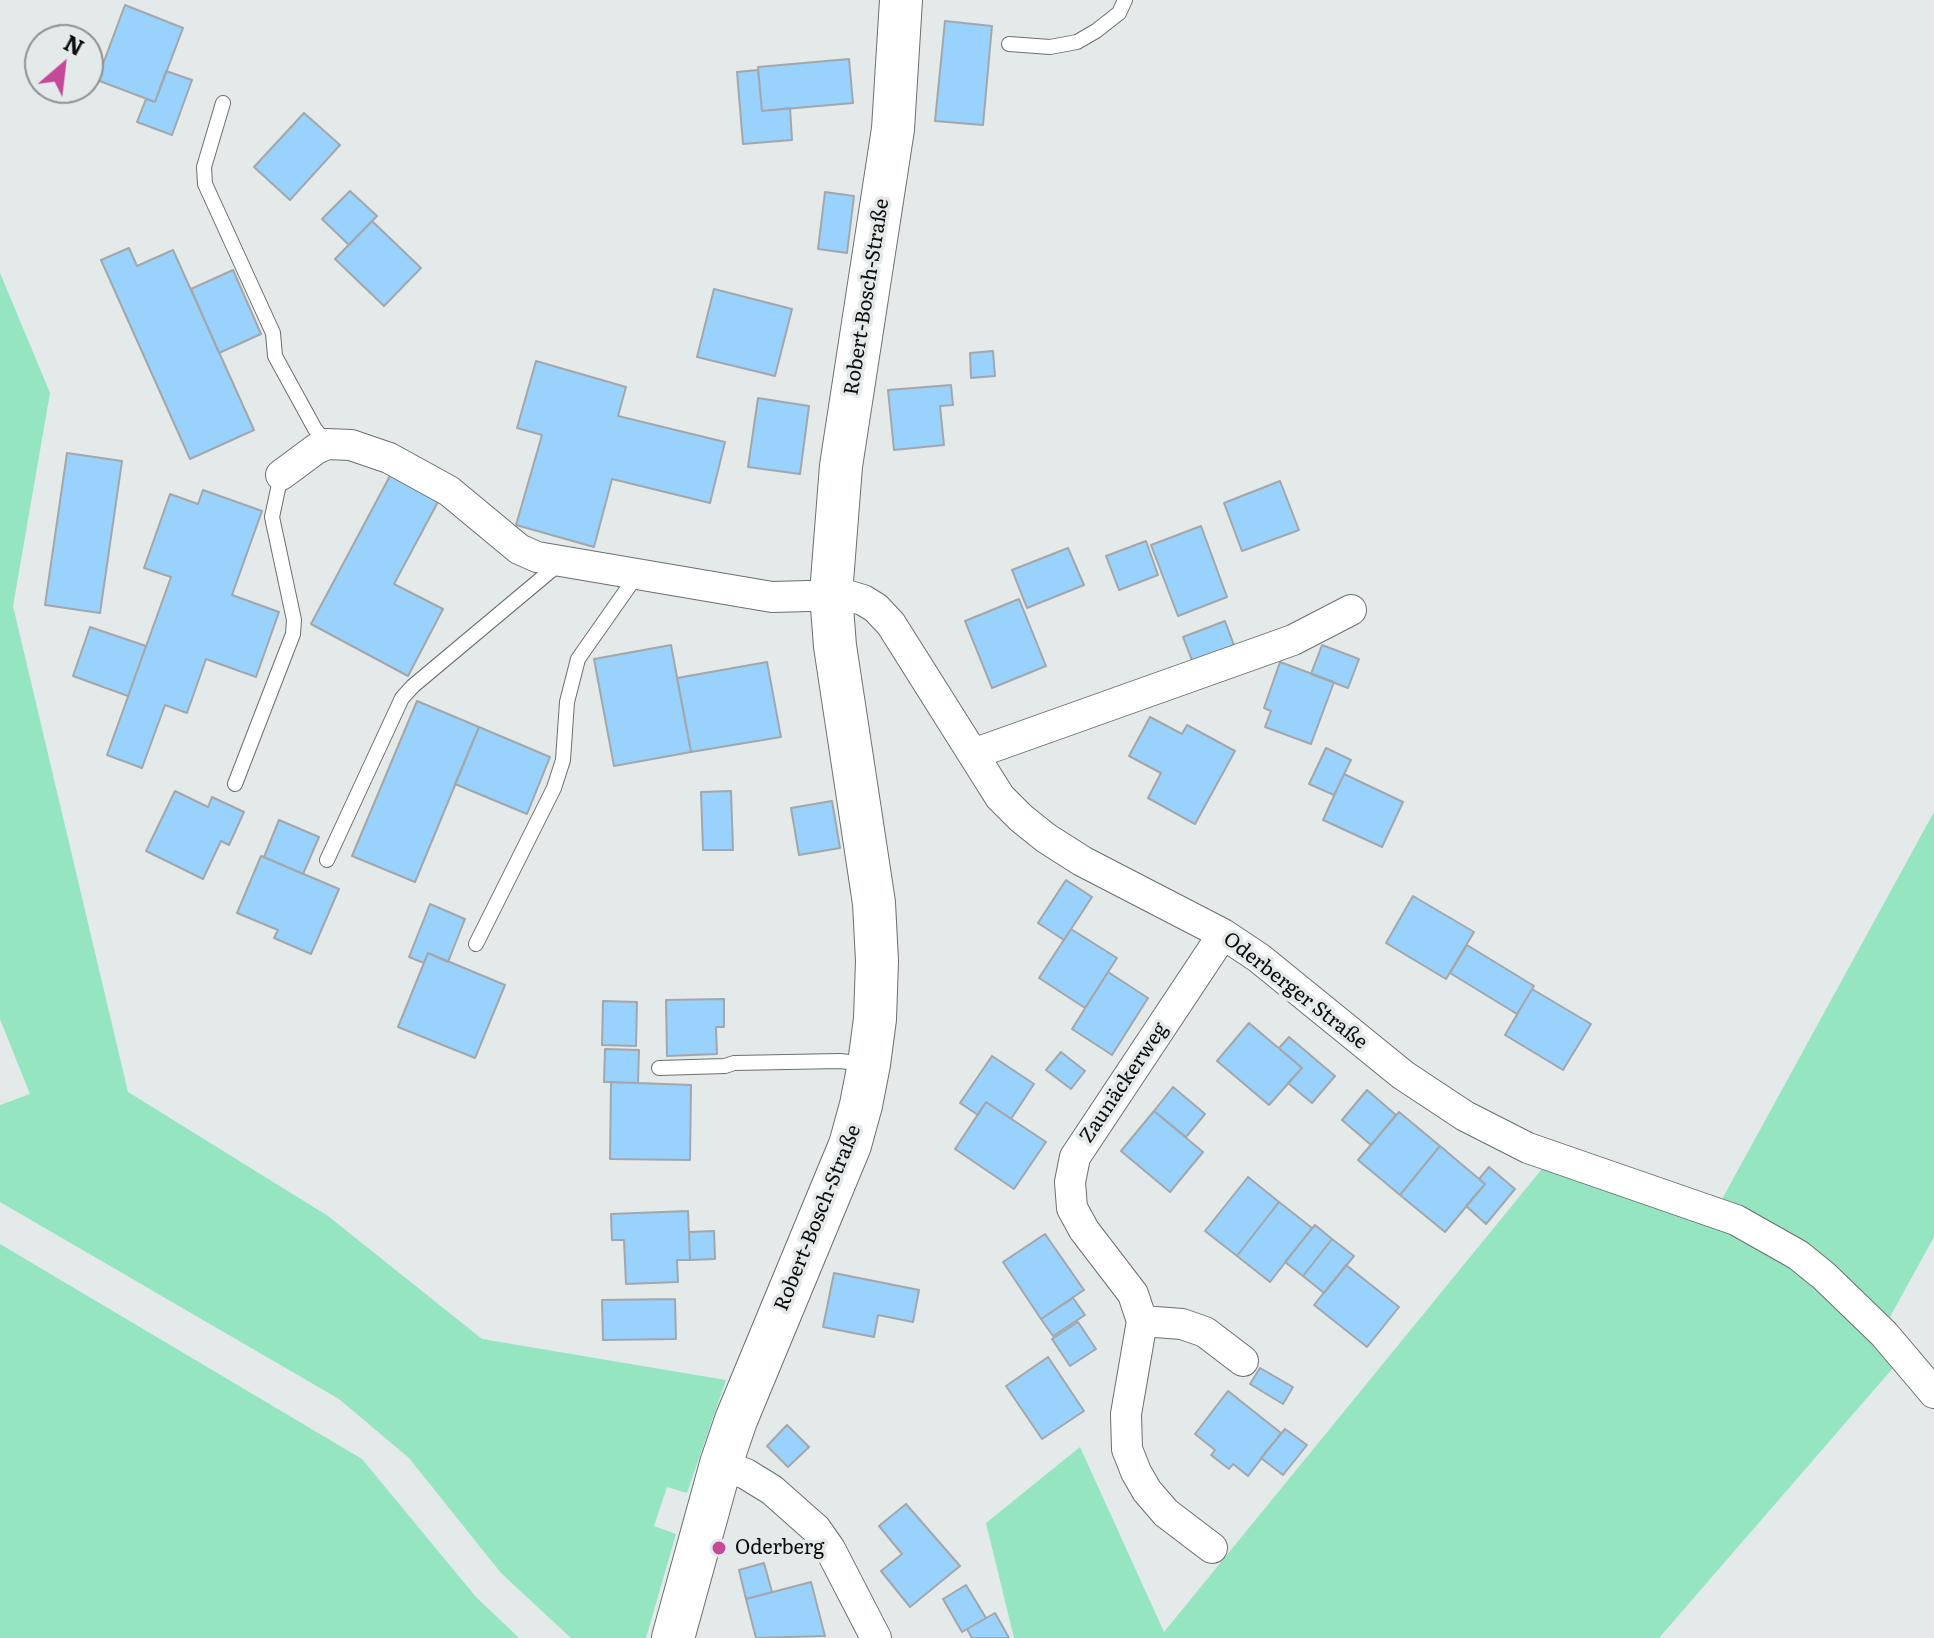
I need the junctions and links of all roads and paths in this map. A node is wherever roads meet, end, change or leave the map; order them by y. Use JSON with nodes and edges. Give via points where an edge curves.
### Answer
{"nodes":[{"id":1,"x":901,"y":0,"type":"edge"},
{"id":2,"x":1125,"y":0,"type":"edge"},
{"id":3,"x":1009,"y":44,"type":"dead end"},
{"id":4,"x":223,"y":103,"type":"dead end"},
{"id":5,"x":327,"y":444,"type":"junction"},
{"id":6,"x":281,"y":475,"type":"joint"},
{"id":7,"x":561,"y":562,"type":"junction"},
{"id":8,"x":637,"y":575,"type":"junction"},
{"id":9,"x":831,"y":594,"type":"junction"},
{"id":10,"x":1351,"y":610,"type":"dead end"},
{"id":11,"x":973,"y":754,"type":"junction"},
{"id":12,"x":235,"y":784,"type":"dead end"},
{"id":13,"x":327,"y":860,"type":"dead end"},
{"id":14,"x":1223,"y":934,"type":"junction"},
{"id":15,"x":476,"y":944,"type":"dead end"},
{"id":16,"x":869,"y":1064,"type":"junction"},
{"id":17,"x":659,"y":1068,"type":"dead end"},
{"id":18,"x":1142,"y":1321,"type":"junction"},
{"id":19,"x":1243,"y":1361,"type":"dead end"},
{"id":20,"x":1934,"y":1393,"type":"edge"},
{"id":21,"x":721,"y":1464,"type":"junction"},
{"id":22,"x":1212,"y":1548,"type":"dead end"},
{"id":23,"x":673,"y":1638,"type":"edge"},
{"id":24,"x":876,"y":1638,"type":"edge"}],
"edges":[{"from":1,"to":9,"type":"main road","name":"Robert-Bosch-Straße","via":[[893,129],[841,466]]},
{"from":2,"to":3,"type":"lane","via":[[1119,13],[1077,42],[1050,47]]},
{"from":4,"to":5,"type":"lane","via":[[204,167],[205,184],[273,333],[275,356]]},
{"from":5,"to":6,"type":"street"},
{"from":5,"to":7,"type":"street","via":[[351,445],[389,458],[449,491],[519,549]]},
{"from":6,"to":12,"type":"lane","via":[[272,517],[293,634]]},
{"from":7,"to":8,"type":"street"},
{"from":7,"to":13,"type":"lane","via":[[402,698]]},
{"from":8,"to":9,"type":"street","via":[[772,597]]},
{"from":8,"to":15,"type":"lane","via":[[578,659],[554,788]]},
{"from":9,"to":11,"type":"street","name":"Oderberger Straße","via":[[863,600],[891,624]]},
{"from":9,"to":16,"type":"main road","name":"Robert-Bosch-Straße","via":[[874,903],[877,961]]},
{"from":10,"to":11,"type":"street","via":[[1293,640]]},
{"from":11,"to":14,"type":"street","name":"Oderberger Straße","via":[[1000,797],[1046,838]]},
{"from":14,"to":18,"type":"street","name":"Zaunäckerweg","via":[[1075,1157],[1072,1208],[1133,1294]]},
{"from":14,"to":20,"type":"street","name":"Oderberger Straße","via":[[1403,1075],[1465,1116],[1553,1158],[1736,1220],[1787,1248],[1884,1334]]},
{"from":16,"to":17,"type":"lane"},
{"from":16,"to":21,"type":"main road","name":"Robert-Bosch-Straße","via":[[850,1145]]},
{"from":18,"to":19,"type":"street","via":[[1205,1332]]},
{"from":18,"to":22,"type":"street","via":[[1126,1414],[1127,1449],[1147,1491],[1166,1513]]},
{"from":21,"to":23,"type":"main road","name":"Robert-Bosch-Straße"},
{"from":21,"to":24,"type":"street","via":[[772,1490],[816,1529]]}]}
